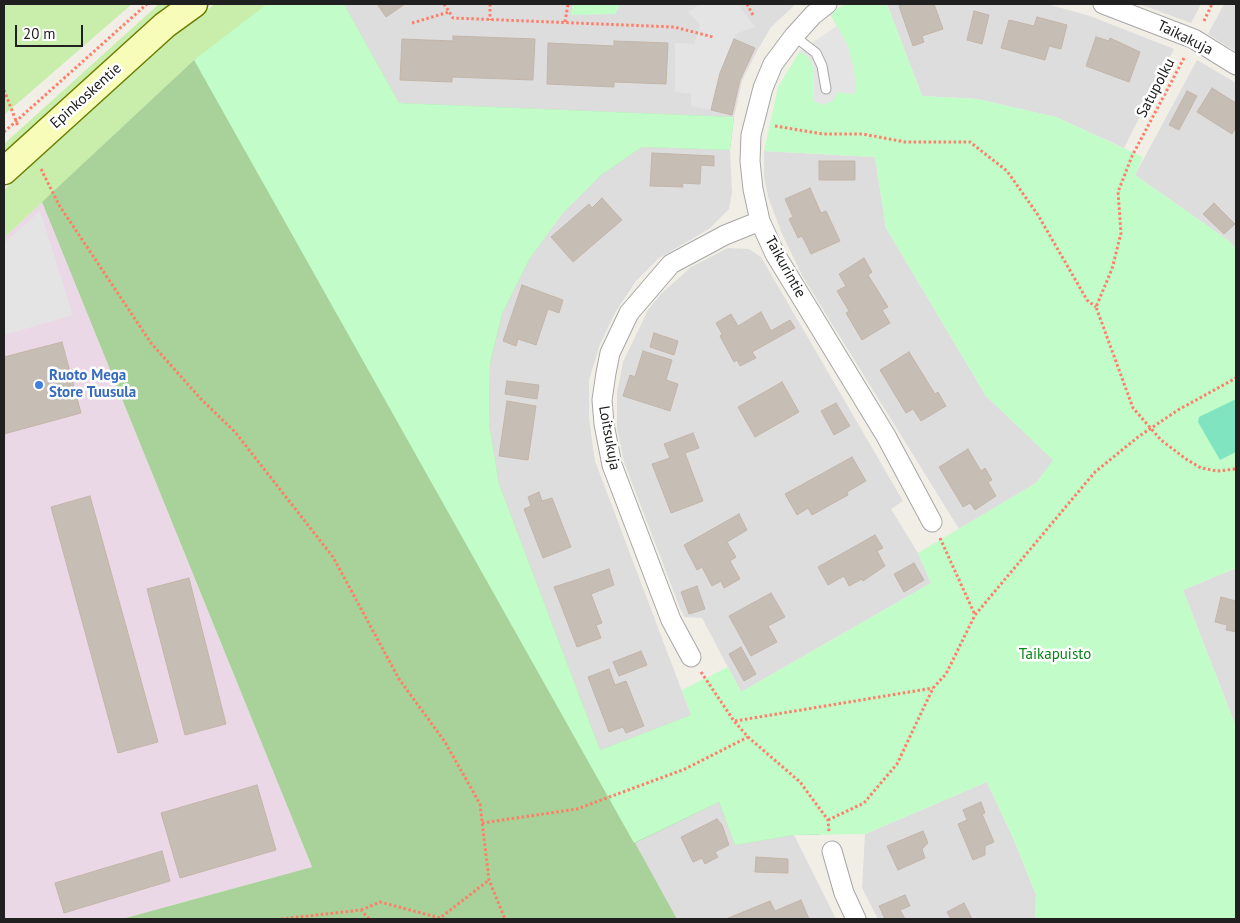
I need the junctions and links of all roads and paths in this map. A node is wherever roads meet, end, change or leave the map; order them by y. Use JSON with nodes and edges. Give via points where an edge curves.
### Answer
{"nodes":[{"id":1,"x":147,"y":4,"type":"edge"},
{"id":2,"x":194,"y":4,"type":"edge"},
{"id":3,"x":444,"y":4,"type":"edge"},
{"id":4,"x":490,"y":4,"type":"edge"},
{"id":5,"x":568,"y":4,"type":"edge"},
{"id":6,"x":747,"y":4,"type":"edge"},
{"id":7,"x":827,"y":4,"type":"edge"},
{"id":8,"x":1103,"y":4,"type":"edge"},
{"id":9,"x":1212,"y":4,"type":"edge"},
{"id":10,"x":449,"y":12,"type":"junction"},
{"id":11,"x":754,"y":17,"type":"dead end"},
{"id":12,"x":490,"y":20,"type":"junction"},
{"id":13,"x":565,"y":22,"type":"junction"},
{"id":14,"x":412,"y":23,"type":"dead end"},
{"id":15,"x":713,"y":36,"type":"dead end"},
{"id":16,"x":794,"y":36,"type":"junction"},
{"id":17,"x":1194,"y":39,"type":"junction"},
{"id":18,"x":1236,"y":65,"type":"edge"},
{"id":19,"x":826,"y":89,"type":"dead end"},
{"id":20,"x":4,"y":90,"type":"edge"},
{"id":21,"x":15,"y":122,"type":"junction"},
{"id":22,"x":772,"y":125,"type":"dead end"},
{"id":23,"x":4,"y":132,"type":"edge"},
{"id":24,"x":30,"y":147,"type":"junction"},
{"id":25,"x":4,"y":171,"type":"edge"},
{"id":26,"x":760,"y":221,"type":"junction"},
{"id":27,"x":1096,"y":307,"type":"junction"},
{"id":28,"x":1236,"y":378,"type":"edge"},
{"id":29,"x":1152,"y":427,"type":"junction"},
{"id":30,"x":1236,"y":469,"type":"edge"},
{"id":31,"x":932,"y":522,"type":"joint"},
{"id":32,"x":974,"y":615,"type":"junction"},
{"id":33,"x":691,"y":657,"type":"joint"},
{"id":34,"x":933,"y":688,"type":"junction"},
{"id":35,"x":734,"y":721,"type":"junction"},
{"id":36,"x":748,"y":737,"type":"junction"},
{"id":37,"x":828,"y":820,"type":"junction"},
{"id":38,"x":482,"y":824,"type":"junction"},
{"id":39,"x":832,"y":851,"type":"joint"},
{"id":40,"x":488,"y":880,"type":"junction"},
{"id":41,"x":361,"y":910,"type":"junction"},
{"id":42,"x":281,"y":919,"type":"edge"},
{"id":43,"x":369,"y":919,"type":"edge"},
{"id":44,"x":504,"y":919,"type":"edge"},
{"id":45,"x":856,"y":919,"type":"edge"}],
"edges":[{"from":1,"to":21,"type":"path"},
{"from":2,"to":24,"type":"street","name":"Epinkoskentie","via":[[165,25]]},
{"from":3,"to":10,"type":"path"},
{"from":4,"to":12,"type":"path"},
{"from":5,"to":13,"type":"path"},
{"from":6,"to":11,"type":"path"},
{"from":7,"to":16,"type":"street","name":"Taikurintie"},
{"from":8,"to":17,"type":"street","name":"Taikakuja"},
{"from":9,"to":17,"type":"path","name":"Satupolku"},
{"from":10,"to":12,"type":"path","via":[[453,18]]},
{"from":10,"to":14,"type":"path"},
{"from":12,"to":13,"type":"path"},
{"from":13,"to":15,"type":"path","via":[[674,27]]},
{"from":16,"to":19,"type":"lane","via":[[816,53]]},
{"from":16,"to":26,"type":"street","name":"Taikurintie","via":[[774,64],[763,88],[751,135],[753,189]]},
{"from":17,"to":18,"type":"street","name":"Taikakuja"},
{"from":17,"to":27,"type":"path","name":"Satupolku","via":[[1132,156],[1118,192],[1121,233],[1112,269]]},
{"from":20,"to":21,"type":"path"},
{"from":21,"to":23,"type":"path"},
{"from":21,"to":24,"type":"path"},
{"from":22,"to":27,"type":"path","via":[[906,142],[970,142],[1007,171],[1038,215],[1087,300]]},
{"from":24,"to":25,"type":"street","name":"Epinkoskentie"},
{"from":24,"to":38,"type":"path","via":[[59,205],[151,342],[234,432],[333,557],[400,678],[445,742],[480,804]]},
{"from":26,"to":31,"type":"street","name":"Taikurintie","via":[[775,254],[886,436]]},
{"from":26,"to":33,"type":"street","name":"Loitsukuja","via":[[704,246],[666,268],[629,313],[610,353],[606,373],[602,400],[612,465],[671,620]]},
{"from":27,"to":29,"type":"path","via":[[1133,408]]},
{"from":28,"to":29,"type":"path"},
{"from":29,"to":30,"type":"path","via":[[1161,440],[1201,468]]},
{"from":29,"to":32,"type":"path","via":[[1095,472]]},
{"from":31,"to":32,"type":"path"},
{"from":32,"to":34,"type":"path","via":[[946,674]]},
{"from":33,"to":35,"type":"path"},
{"from":34,"to":35,"type":"path"},
{"from":34,"to":37,"type":"path","via":[[897,764],[864,803]]},
{"from":35,"to":36,"type":"path"},
{"from":36,"to":37,"type":"path","via":[[800,782]]},
{"from":36,"to":38,"type":"path","via":[[685,769],[577,809]]},
{"from":37,"to":39,"type":"path"},
{"from":38,"to":40,"type":"path"},
{"from":39,"to":45,"type":"street","via":[[844,893]]},
{"from":40,"to":41,"type":"path","via":[[440,918],[380,902]]},
{"from":40,"to":44,"type":"path"},
{"from":41,"to":42,"type":"path"},
{"from":41,"to":43,"type":"path"}]}
